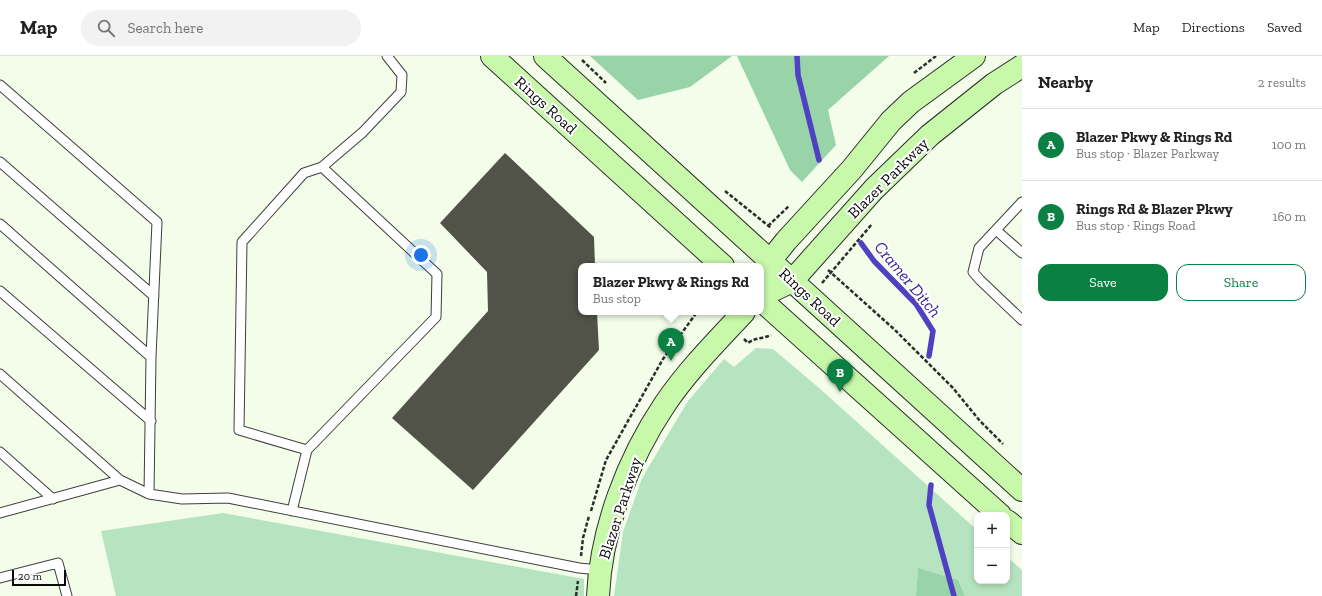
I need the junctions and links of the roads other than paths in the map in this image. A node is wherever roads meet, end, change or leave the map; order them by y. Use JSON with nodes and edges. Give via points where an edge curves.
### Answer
{"nodes":[{"id":1,"x":387,"y":56,"type":"edge"},
{"id":2,"x":492,"y":56,"type":"edge"},
{"id":3,"x":544,"y":56,"type":"edge"},
{"id":4,"x":974,"y":56,"type":"edge"},
{"id":5,"x":1022,"y":66,"type":"edge"},
{"id":6,"x":0,"y":84,"type":"edge"},
{"id":7,"x":0,"y":162,"type":"edge"},
{"id":8,"x":322,"y":167,"type":"junction"},
{"id":9,"x":1022,"y":202,"type":"edge"},
{"id":10,"x":0,"y":224,"type":"edge"},
{"id":11,"x":996,"y":230,"type":"junction"},
{"id":12,"x":1022,"y":253,"type":"edge"},
{"id":13,"x":770,"y":261,"type":"junction"},
{"id":14,"x":720,"y":263,"type":"edge"},
{"id":15,"x":764,"y":280,"type":"edge"},
{"id":16,"x":792,"y":281,"type":"junction"},
{"id":17,"x":0,"y":291,"type":"edge"},
{"id":18,"x":764,"y":295,"type":"edge"},
{"id":19,"x":154,"y":296,"type":"junction"},
{"id":20,"x":764,"y":303,"type":"edge"},
{"id":21,"x":741,"y":315,"type":"edge"},
{"id":22,"x":1022,"y":320,"type":"edge"},
{"id":23,"x":151,"y":357,"type":"junction"},
{"id":24,"x":0,"y":374,"type":"edge"},
{"id":25,"x":151,"y":421,"type":"junction"},
{"id":26,"x":307,"y":450,"type":"junction"},
{"id":27,"x":0,"y":452,"type":"edge"},
{"id":28,"x":120,"y":480,"type":"junction"},
{"id":29,"x":1022,"y":490,"type":"edge"},
{"id":30,"x":149,"y":494,"type":"junction"},
{"id":31,"x":53,"y":499,"type":"junction"},
{"id":32,"x":292,"y":511,"type":"junction"},
{"id":33,"x":997,"y":512,"type":"edge"},
{"id":34,"x":0,"y":513,"type":"edge"},
{"id":35,"x":1010,"y":523,"type":"edge"},
{"id":36,"x":1022,"y":533,"type":"edge"},
{"id":37,"x":600,"y":570,"type":"junction"},
{"id":38,"x":0,"y":578,"type":"edge"},
{"id":39,"x":67,"y":596,"type":"edge"},
{"id":40,"x":598,"y":596,"type":"edge"}],
"edges":[{"from":1,"to":8,"type":"lane","via":[[402,75],[401,92],[363,132]]},
{"from":2,"to":14,"type":"main road","name":"Rings Road"},
{"from":3,"to":13,"type":"main road","name":"Rings Road"},
{"from":4,"to":13,"type":"main road","name":"Blazer Parkway","via":[[911,102],[891,121]]},
{"from":5,"to":16,"type":"main road","name":"Blazer Parkway","via":[[994,84],[930,135],[874,188]]},
{"from":6,"to":19,"type":"lane","via":[[157,222]]},
{"from":7,"to":19,"type":"lane"},
{"from":8,"to":26,"type":"lane","via":[[304,173],[242,242],[239,430]]},
{"from":8,"to":26,"type":"lane","via":[[437,274],[436,317]]},
{"from":9,"to":11,"type":"lane"},
{"from":10,"to":23,"type":"lane"},
{"from":11,"to":12,"type":"lane"},
{"from":11,"to":22,"type":"lane","via":[[979,248],[973,272]]},
{"from":13,"to":15,"type":"main road","name":"Blazer Parkway"},
{"from":13,"to":16,"type":"main road","name":"Rings Road"},
{"from":16,"to":18,"type":"main road","name":"Blazer Parkway"},
{"from":16,"to":29,"type":"main road","name":"Rings Road"},
{"from":17,"to":25,"type":"lane"},
{"from":19,"to":23,"type":"lane"},
{"from":20,"to":33,"type":"main road"},
{"from":21,"to":37,"type":"main road","name":"Blazer Parkway","via":[[685,377],[649,430],[623,488],[609,530]]},
{"from":23,"to":25,"type":"lane"},
{"from":24,"to":28,"type":"lane"},
{"from":25,"to":30,"type":"lane"},
{"from":26,"to":32,"type":"lane"},
{"from":27,"to":31,"type":"lane"},
{"from":28,"to":30,"type":"lane"},
{"from":28,"to":31,"type":"lane"},
{"from":30,"to":32,"type":"lane","via":[[182,499],[228,498]]},
{"from":31,"to":34,"type":"lane"},
{"from":32,"to":37,"type":"lane"},
{"from":35,"to":36,"type":"main road"},
{"from":37,"to":40,"type":"main road","name":"Blazer Parkway"},
{"from":38,"to":39,"type":"lane","via":[[58,563]]}]}
